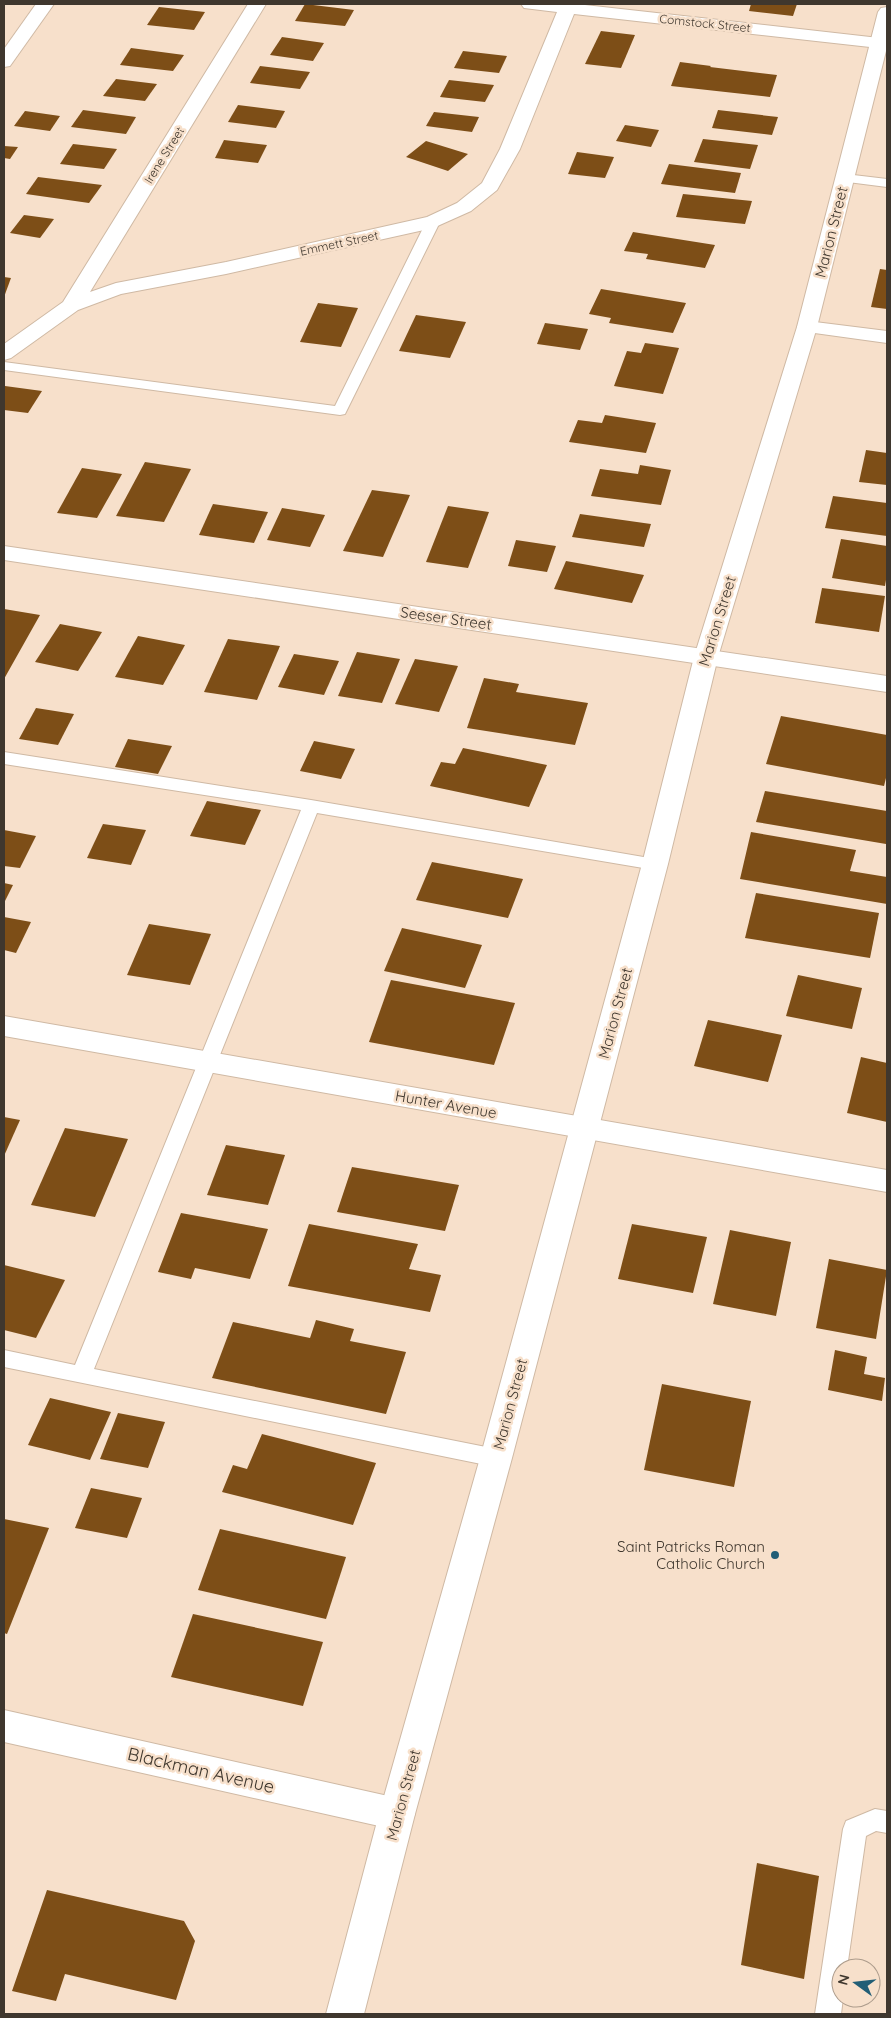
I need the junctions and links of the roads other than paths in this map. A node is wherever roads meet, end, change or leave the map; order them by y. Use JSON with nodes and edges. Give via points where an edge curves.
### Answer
{"nodes":[{"id":1,"x":46,"y":4,"type":"edge"},
{"id":2,"x":257,"y":4,"type":"edge"},
{"id":3,"x":530,"y":4,"type":"edge"},
{"id":4,"x":568,"y":8,"type":"junction"},
{"id":5,"x":887,"y":12,"type":"edge"},
{"id":6,"x":882,"y":46,"type":"edge"},
{"id":7,"x":4,"y":62,"type":"edge"},
{"id":8,"x":845,"y":178,"type":"junction"},
{"id":9,"x":887,"y":183,"type":"edge"},
{"id":10,"x":434,"y":222,"type":"junction"},
{"id":11,"x":71,"y":306,"type":"junction"},
{"id":12,"x":807,"y":327,"type":"junction"},
{"id":13,"x":887,"y":337,"type":"edge"},
{"id":14,"x":4,"y":354,"type":"edge"},
{"id":15,"x":4,"y":366,"type":"edge"},
{"id":16,"x":4,"y":553,"type":"edge"},
{"id":17,"x":706,"y":657,"type":"junction"},
{"id":18,"x":887,"y":684,"type":"edge"},
{"id":19,"x":4,"y":758,"type":"edge"},
{"id":20,"x":311,"y":806,"type":"junction"},
{"id":21,"x":655,"y":864,"type":"junction"},
{"id":22,"x":4,"y":1026,"type":"edge"},
{"id":23,"x":208,"y":1062,"type":"junction"},
{"id":24,"x":583,"y":1128,"type":"junction"},
{"id":25,"x":887,"y":1181,"type":"edge"},
{"id":26,"x":4,"y":1359,"type":"edge"},
{"id":27,"x":82,"y":1375,"type":"junction"},
{"id":28,"x":496,"y":1458,"type":"junction"},
{"id":29,"x":4,"y":1726,"type":"edge"},
{"id":30,"x":397,"y":1814,"type":"junction"},
{"id":31,"x":887,"y":1822,"type":"edge"},
{"id":32,"x":345,"y":2014,"type":"edge"},
{"id":33,"x":828,"y":2014,"type":"edge"}],
"edges":[{"from":1,"to":7,"type":"street"},
{"from":2,"to":11,"type":"street","name":"Irene Street"},
{"from":3,"to":4,"type":"street","name":"Comstock Street"},
{"from":4,"to":6,"type":"street","name":"Comstock Street"},
{"from":4,"to":10,"type":"street","name":"Emmett Street","via":[[510,149],[490,186],[464,207]]},
{"from":5,"to":6,"type":"street","name":"Marion Street"},
{"from":6,"to":8,"type":"street","name":"Marion Street"},
{"from":8,"to":9,"type":"lane"},
{"from":8,"to":12,"type":"street","name":"Marion Street"},
{"from":10,"to":11,"type":"street","name":"Emmett Street","via":[[116,289]]},
{"from":10,"to":15,"type":"lane","via":[[340,411]]},
{"from":11,"to":14,"type":"street","name":"Emmett Street"},
{"from":12,"to":13,"type":"street"},
{"from":12,"to":17,"type":"street","name":"Marion Street"},
{"from":16,"to":17,"type":"street","name":"Seeser Street"},
{"from":17,"to":18,"type":"street","name":"Seeser Street"},
{"from":17,"to":21,"type":"street","name":"Marion Street"},
{"from":19,"to":20,"type":"lane"},
{"from":20,"to":21,"type":"lane"},
{"from":20,"to":23,"type":"lane"},
{"from":21,"to":24,"type":"street","name":"Marion Street"},
{"from":22,"to":23,"type":"street","name":"Hunter Avenue"},
{"from":23,"to":24,"type":"street","name":"Hunter Avenue"},
{"from":23,"to":27,"type":"lane"},
{"from":24,"to":25,"type":"street","name":"Hunter Avenue"},
{"from":24,"to":28,"type":"street","name":"Marion Street"},
{"from":26,"to":27,"type":"lane"},
{"from":27,"to":28,"type":"lane"},
{"from":28,"to":30,"type":"street","name":"Marion Street"},
{"from":29,"to":30,"type":"street","name":"Blackman Avenue"},
{"from":30,"to":32,"type":"street","name":"Marion Street"},
{"from":31,"to":33,"type":"lane","via":[[876,1820],[855,1829]]}]}
